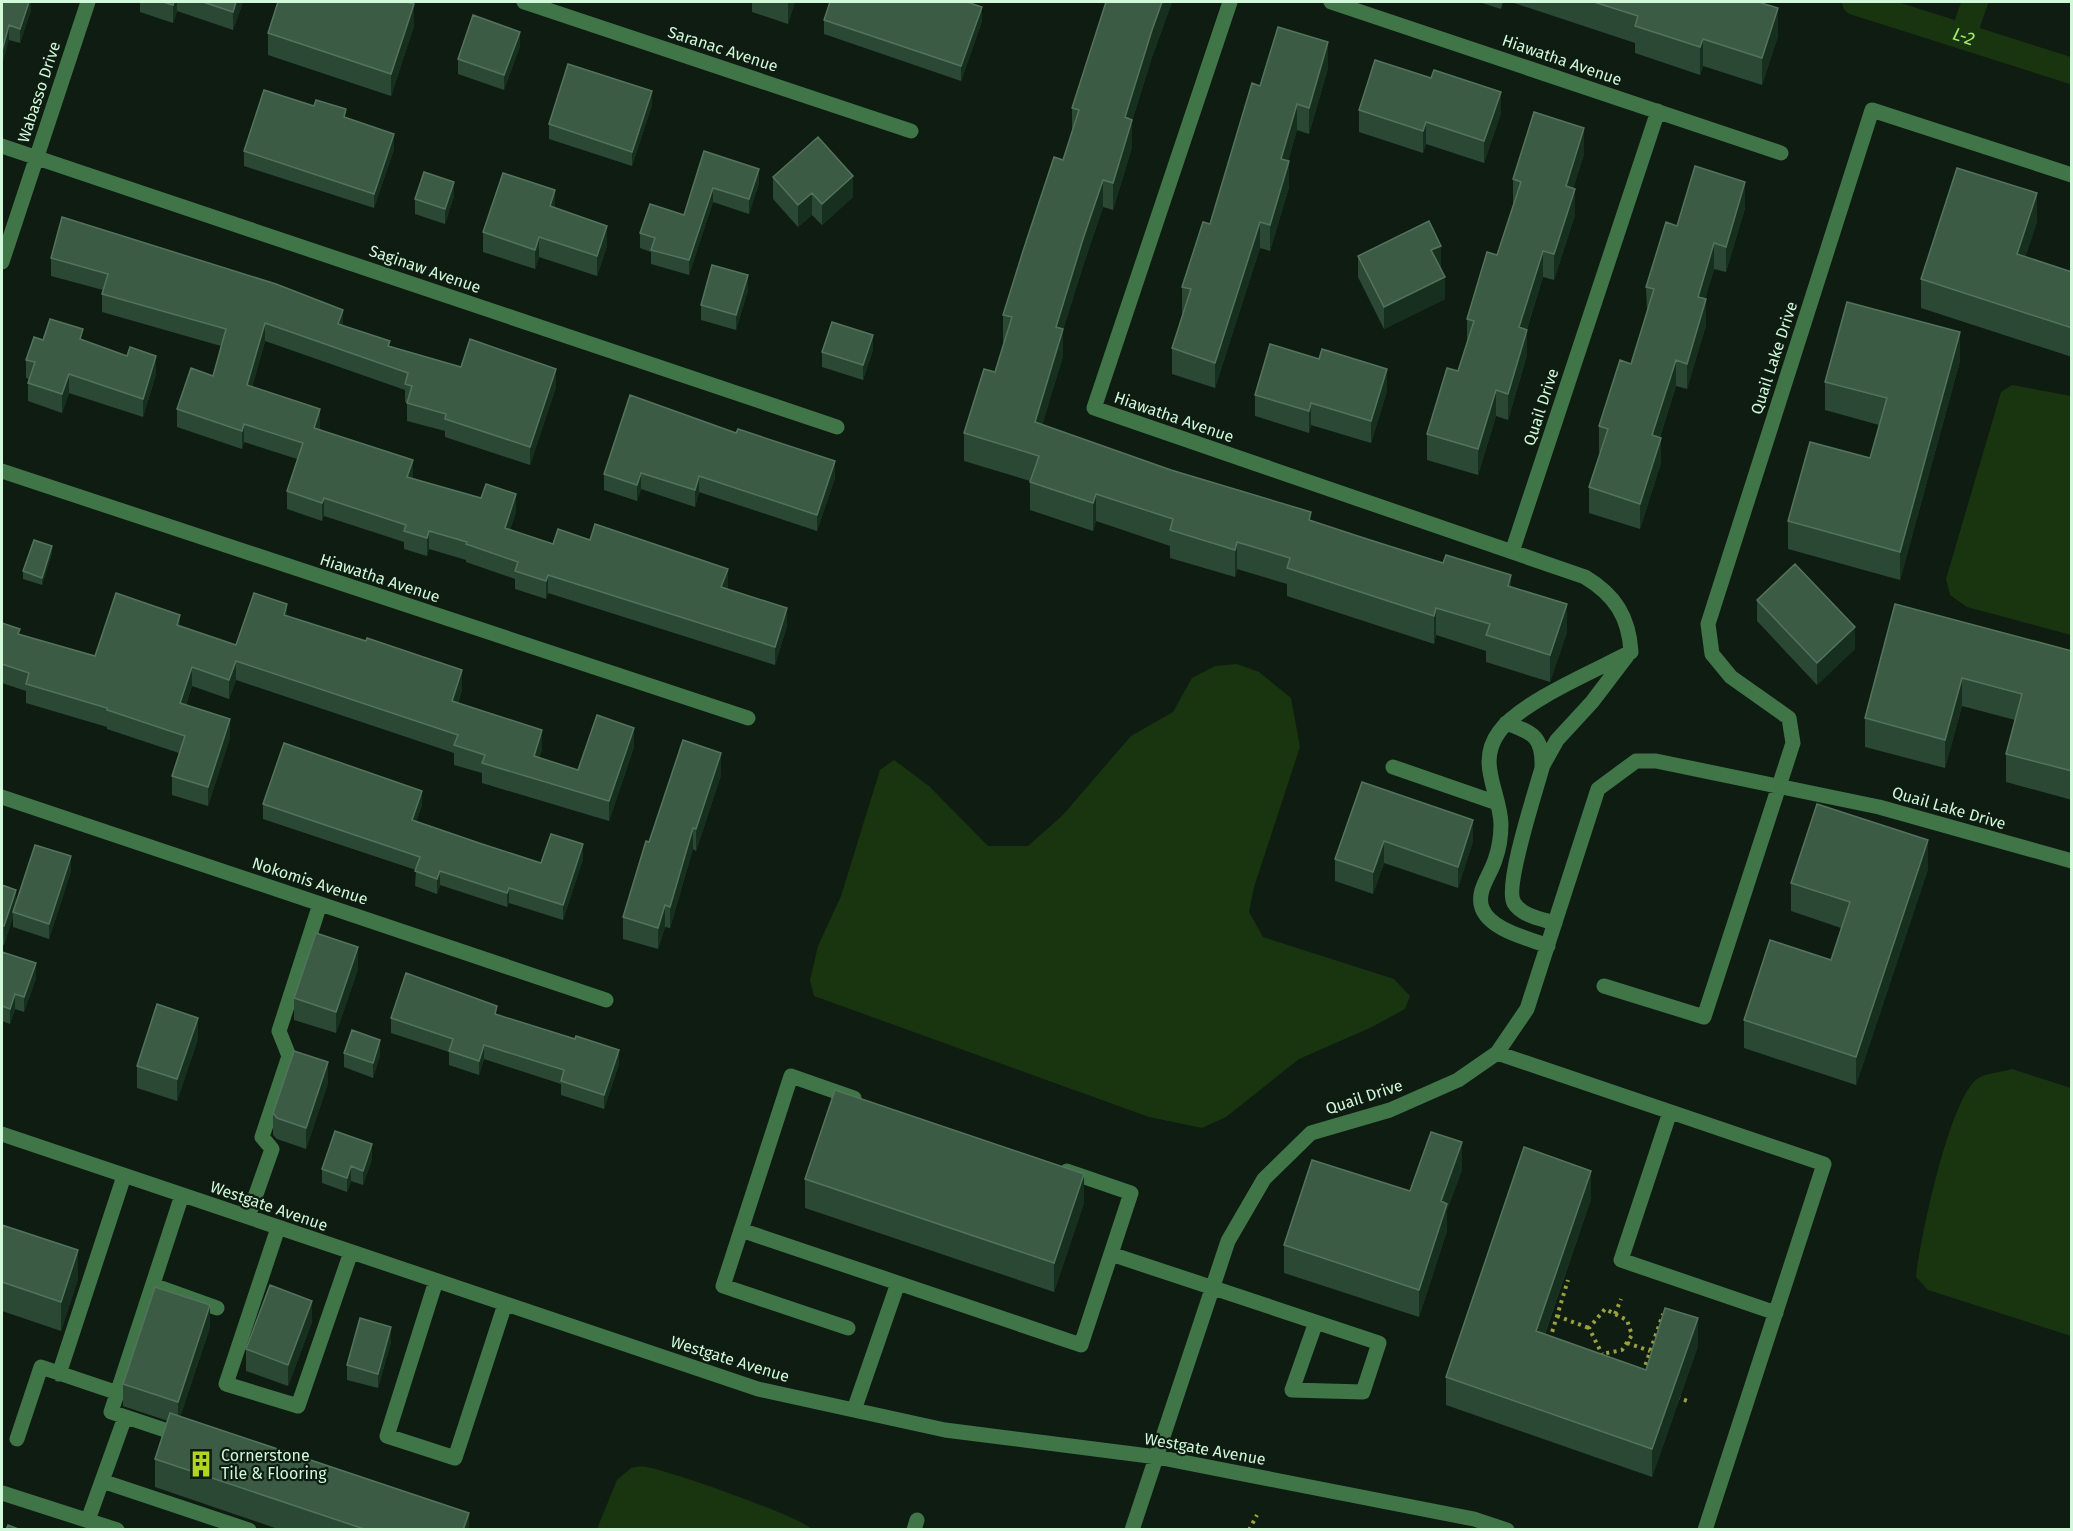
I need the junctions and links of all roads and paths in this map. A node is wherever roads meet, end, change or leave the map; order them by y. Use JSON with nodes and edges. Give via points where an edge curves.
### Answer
{"nodes":[{"id":1,"x":88,"y":2,"type":"edge"},
{"id":2,"x":524,"y":2,"type":"edge"},
{"id":3,"x":1230,"y":2,"type":"edge"},
{"id":4,"x":1331,"y":2,"type":"edge"},
{"id":5,"x":1658,"y":111,"type":"junction"},
{"id":6,"x":911,"y":131,"type":"dead end"},
{"id":7,"x":2,"y":146,"type":"edge"},
{"id":8,"x":1781,"y":153,"type":"dead end"},
{"id":9,"x":36,"y":158,"type":"junction"},
{"id":10,"x":2072,"y":176,"type":"edge"},
{"id":11,"x":2,"y":262,"type":"edge"},
{"id":12,"x":837,"y":427,"type":"dead end"},
{"id":13,"x":2,"y":471,"type":"edge"},
{"id":14,"x":1512,"y":552,"type":"junction"},
{"id":15,"x":1631,"y":651,"type":"junction"},
{"id":16,"x":748,"y":718,"type":"dead end"},
{"id":17,"x":1506,"y":723,"type":"junction"},
{"id":18,"x":1393,"y":767,"type":"dead end"},
{"id":19,"x":1542,"y":768,"type":"junction"},
{"id":20,"x":1780,"y":787,"type":"junction"},
{"id":21,"x":1598,"y":789,"type":"joint"},
{"id":22,"x":2,"y":797,"type":"edge"},
{"id":23,"x":1497,"y":803,"type":"junction"},
{"id":24,"x":2072,"y":861,"type":"edge"},
{"id":25,"x":320,"y":904,"type":"junction"},
{"id":26,"x":1555,"y":923,"type":"junction"},
{"id":27,"x":1548,"y":946,"type":"junction"},
{"id":28,"x":1604,"y":986,"type":"dead end"},
{"id":29,"x":606,"y":1000,"type":"dead end"},
{"id":30,"x":1497,"y":1053,"type":"junction"},
{"id":31,"x":870,"y":1104,"type":"edge"},
{"id":32,"x":1670,"y":1112,"type":"junction"},
{"id":33,"x":2,"y":1134,"type":"edge"},
{"id":34,"x":1051,"y":1166,"type":"edge"},
{"id":35,"x":124,"y":1176,"type":"junction"},
{"id":36,"x":182,"y":1196,"type":"junction"},
{"id":37,"x":248,"y":1217,"type":"junction"},
{"id":38,"x":278,"y":1227,"type":"junction"},
{"id":39,"x":741,"y":1230,"type":"junction"},
{"id":40,"x":351,"y":1252,"type":"junction"},
{"id":41,"x":1111,"y":1254,"type":"junction"},
{"id":42,"x":1568,"y":1280,"type":"dead end"},
{"id":43,"x":436,"y":1281,"type":"junction"},
{"id":44,"x":898,"y":1283,"type":"junction"},
{"id":45,"x":153,"y":1285,"type":"junction"},
{"id":46,"x":1213,"y":1289,"type":"junction"},
{"id":47,"x":1621,"y":1299,"type":"dead end"},
{"id":48,"x":506,"y":1304,"type":"junction"},
{"id":49,"x":217,"y":1308,"type":"dead end"},
{"id":50,"x":1776,"y":1313,"type":"junction"},
{"id":51,"x":1615,"y":1314,"type":"junction"},
{"id":52,"x":1663,"y":1314,"type":"edge"},
{"id":53,"x":1557,"y":1316,"type":"junction"},
{"id":54,"x":1316,"y":1322,"type":"junction"},
{"id":55,"x":848,"y":1328,"type":"dead end"},
{"id":56,"x":1589,"y":1328,"type":"junction"},
{"id":57,"x":1549,"y":1343,"type":"edge"},
{"id":58,"x":1627,"y":1343,"type":"junction"},
{"id":59,"x":1650,"y":1351,"type":"junction"},
{"id":60,"x":1602,"y":1354,"type":"junction"},
{"id":61,"x":1599,"y":1362,"type":"edge"},
{"id":62,"x":1643,"y":1373,"type":"edge"},
{"id":63,"x":59,"y":1374,"type":"junction"},
{"id":64,"x":118,"y":1393,"type":"junction"},
{"id":65,"x":1670,"y":1395,"type":"edge"},
{"id":66,"x":1690,"y":1402,"type":"dead end"},
{"id":67,"x":854,"y":1410,"type":"junction"},
{"id":68,"x":125,"y":1417,"type":"junction"},
{"id":69,"x":17,"y":1439,"type":"dead end"},
{"id":70,"x":193,"y":1439,"type":"edge"},
{"id":71,"x":1156,"y":1457,"type":"junction"},
{"id":72,"x":102,"y":1481,"type":"junction"},
{"id":73,"x":2,"y":1493,"type":"edge"},
{"id":74,"x":1257,"y":1515,"type":"dead end"},
{"id":75,"x":88,"y":1520,"type":"junction"},
{"id":76,"x":117,"y":1530,"type":"edge"},
{"id":77,"x":249,"y":1530,"type":"edge"},
{"id":78,"x":1132,"y":1530,"type":"edge"},
{"id":79,"x":1249,"y":1530,"type":"edge"},
{"id":80,"x":1507,"y":1530,"type":"edge"},
{"id":81,"x":1705,"y":1530,"type":"edge"}],
"edges":[{"from":1,"to":9,"type":"street","name":"Wabasso Drive"},
{"from":2,"to":6,"type":"street","name":"Saranac Avenue"},
{"from":3,"to":14,"type":"street","name":"Hiawatha Avenue","via":[[1094,408]]},
{"from":4,"to":5,"type":"street","name":"Hiawatha Avenue"},
{"from":5,"to":8,"type":"street","name":"Hiawatha Avenue"},
{"from":5,"to":14,"type":"street","name":"Quail Drive"},
{"from":7,"to":9,"type":"street","name":"Saginaw Avenue"},
{"from":9,"to":11,"type":"street","name":"Wabasso Drive"},
{"from":9,"to":12,"type":"street","name":"Saginaw Avenue"},
{"from":10,"to":20,"type":"street","name":"Quail Lake Drive","via":[[1872,110],[1708,624],[1712,654],[1731,677],[1789,718],[1794,742]]},
{"from":13,"to":16,"type":"street","name":"Hiawatha Avenue"},
{"from":14,"to":15,"type":"street","via":[[1600,586],[1624,615]]},
{"from":15,"to":17,"type":"street"},
{"from":15,"to":19,"type":"street","via":[[1557,740]]},
{"from":17,"to":19,"type":"street","via":[[1532,733],[1539,742]]},
{"from":17,"to":23,"type":"street","via":[[1489,749],[1488,765]]},
{"from":18,"to":23,"type":"street"},
{"from":19,"to":26,"type":"street","via":[[1513,874],[1511,895],[1528,915]]},
{"from":20,"to":21,"type":"street","name":"Quail Lake Drive","via":[[1656,761],[1636,761]]},
{"from":20,"to":24,"type":"street","name":"Quail Lake Drive","via":[[1880,807]]},
{"from":20,"to":28,"type":"street","via":[[1704,1017]]},
{"from":21,"to":26,"type":"street","name":"Quail Drive"},
{"from":22,"to":25,"type":"street","name":"Nokomis Avenue"},
{"from":23,"to":27,"type":"street","via":[[1499,843],[1482,886],[1482,908],[1500,926]]},
{"from":25,"to":29,"type":"street","name":"Nokomis Avenue"},
{"from":25,"to":37,"type":"street","via":[[279,1031],[289,1056],[262,1137],[272,1149]]},
{"from":26,"to":27,"type":"street","name":"Quail Drive"},
{"from":27,"to":30,"type":"street","name":"Quail Drive","via":[[1527,1009]]},
{"from":30,"to":32,"type":"street"},
{"from":30,"to":46,"type":"street","name":"Quail Drive","via":[[1458,1080],[1410,1102],[1311,1133],[1264,1179],[1228,1241]]},
{"from":31,"to":39,"type":"street","via":[[791,1076]]},
{"from":32,"to":50,"type":"street","via":[[1824,1164]]},
{"from":32,"to":50,"type":"street","via":[[1621,1260]]},
{"from":33,"to":35,"type":"street","name":"Westgate Avenue"},
{"from":34,"to":41,"type":"street","via":[[1131,1192]]},
{"from":35,"to":36,"type":"street","name":"Westgate Avenue"},
{"from":35,"to":63,"type":"street","via":[[90,1264]]},
{"from":36,"to":37,"type":"street","name":"Westgate Avenue"},
{"from":36,"to":45,"type":"street"},
{"from":37,"to":38,"type":"street","name":"Westgate Avenue"},
{"from":38,"to":40,"type":"street","name":"Westgate Avenue"},
{"from":38,"to":40,"type":"street","via":[[226,1384],[298,1406]]},
{"from":39,"to":44,"type":"street"},
{"from":39,"to":55,"type":"street","via":[[723,1286]]},
{"from":40,"to":43,"type":"street","name":"Westgate Avenue"},
{"from":41,"to":44,"type":"street","via":[[1081,1345]]},
{"from":41,"to":46,"type":"street"},
{"from":42,"to":53,"type":"path"},
{"from":43,"to":48,"type":"street","name":"Westgate Avenue"},
{"from":43,"to":48,"type":"street","via":[[387,1436],[455,1458]]},
{"from":44,"to":67,"type":"street"},
{"from":45,"to":49,"type":"street"},
{"from":45,"to":64,"type":"street"},
{"from":46,"to":54,"type":"street"},
{"from":46,"to":71,"type":"street","name":"Quail Drive"},
{"from":47,"to":51,"type":"path"},
{"from":48,"to":67,"type":"street","name":"Westgate Avenue","via":[[758,1389]]},
{"from":50,"to":81,"type":"street"},
{"from":51,"to":56,"type":"path","via":[[1605,1309]]},
{"from":51,"to":58,"type":"path","via":[[1628,1320],[1632,1335]]},
{"from":52,"to":59,"type":"path"},
{"from":53,"to":56,"type":"path"},
{"from":53,"to":57,"type":"path"},
{"from":54,"to":54,"type":"street","via":[[1379,1343],[1363,1392],[1292,1390]]},
{"from":56,"to":60,"type":"path"},
{"from":58,"to":59,"type":"path"},
{"from":58,"to":60,"type":"path","via":[[1622,1350]]},
{"from":59,"to":62,"type":"path"},
{"from":60,"to":61,"type":"path"},
{"from":63,"to":64,"type":"street"},
{"from":63,"to":69,"type":"street","via":[[41,1367]]},
{"from":64,"to":68,"type":"street","via":[[111,1412]]},
{"from":65,"to":66,"type":"path"},
{"from":67,"to":71,"type":"street","name":"Westgate Avenue","via":[[945,1430]]},
{"from":68,"to":70,"type":"street"},
{"from":68,"to":72,"type":"street"},
{"from":71,"to":78,"type":"street","name":"Quail Drive"},
{"from":71,"to":80,"type":"street","name":"Westgate Avenue","via":[[1474,1519]]},
{"from":72,"to":75,"type":"street"},
{"from":72,"to":77,"type":"street"},
{"from":73,"to":75,"type":"street"},
{"from":74,"to":79,"type":"path"},
{"from":75,"to":76,"type":"street"}]}
